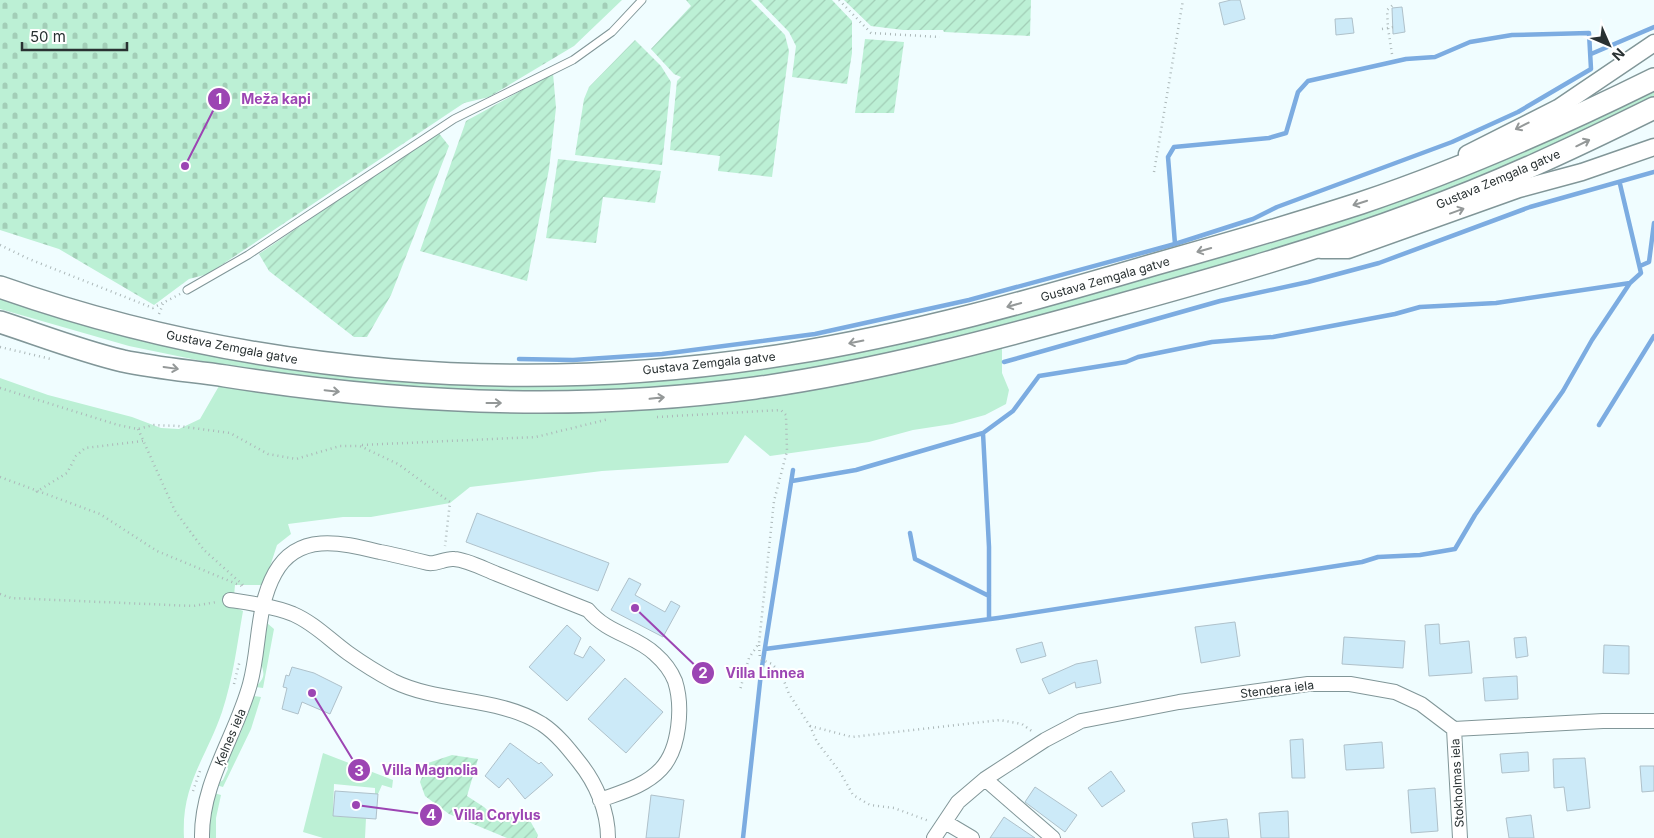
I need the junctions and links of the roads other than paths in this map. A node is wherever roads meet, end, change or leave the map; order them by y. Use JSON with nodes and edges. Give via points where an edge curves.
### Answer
{"nodes":[{"id":1,"x":642,"y":0,"type":"edge"},
{"id":2,"x":1654,"y":44,"type":"edge"},
{"id":3,"x":1654,"y":79,"type":"edge"},
{"id":4,"x":1654,"y":108,"type":"edge"},
{"id":5,"x":1654,"y":147,"type":"edge"},
{"id":6,"x":1405,"y":186,"type":"junction"},
{"id":7,"x":1310,"y":250,"type":"junction"},
{"id":8,"x":0,"y":275,"type":"edge"},
{"id":9,"x":0,"y":288,"type":"edge"},
{"id":10,"x":188,"y":290,"type":"road end"},
{"id":11,"x":0,"y":322,"type":"edge"},
{"id":12,"x":154,"y":331,"type":"junction"},
{"id":13,"x":0,"y":336,"type":"edge"},
{"id":14,"x":123,"y":361,"type":"junction"},
{"id":15,"x":230,"y":600,"type":"road end"},
{"id":16,"x":264,"y":606,"type":"junction"},
{"id":17,"x":1654,"y":722,"type":"edge"},
{"id":18,"x":1454,"y":729,"type":"junction"},
{"id":19,"x":985,"y":779,"type":"junction"},
{"id":20,"x":600,"y":800,"type":"junction"},
{"id":21,"x":945,"y":822,"type":"junction"},
{"id":22,"x":202,"y":838,"type":"edge"},
{"id":23,"x":608,"y":838,"type":"edge"},
{"id":24,"x":934,"y":838,"type":"edge"},
{"id":25,"x":972,"y":838,"type":"edge"},
{"id":26,"x":1053,"y":838,"type":"edge"},
{"id":27,"x":1460,"y":838,"type":"edge"}],
"edges":[{"from":1,"to":10,"type":"lane","via":[[612,32],[572,60],[454,119],[248,255]]},
{"from":2,"to":6,"type":"street","name":"Gustava Zemgala gatve","one_way":true,"via":[[1558,108]]},
{"from":3,"to":6,"type":"main road","name":"Gustava Zemgala gatve","via":[[1515,144]]},
{"from":7,"to":4,"type":"main road","name":"Gustava Zemgala gatve","one_way":true,"via":[[1420,212],[1496,181]]},
{"from":7,"to":5,"type":"street","name":"Gustava Zemgala gatve","one_way":true,"via":[[1348,250],[1519,189]]},
{"from":6,"to":12,"type":"main road","name":"Gustava Zemgala gatve","one_way":true,"via":[[1365,202],[1273,230],[1001,308],[899,334],[787,355],[705,365],[590,374],[400,370],[272,357]]},
{"from":14,"to":7,"type":"main road","name":"Gustava Zemgala gatve","one_way":true,"via":[[378,396],[476,403],[632,400],[755,388],[896,363],[1153,296]]},
{"from":8,"to":12,"type":"main road"},
{"from":9,"to":12,"type":"main road","name":"Gustava Zemgala gatve"},
{"from":11,"to":14,"type":"main road","name":"Gustava Zemgala gatve"},
{"from":13,"to":14,"type":"main road","via":[[36,346]]},
{"from":15,"to":16,"type":"street"},
{"from":16,"to":20,"type":"street","via":[[293,614],[347,653],[394,681],[440,696],[506,709],[540,723],[556,735],[584,768],[594,782]]},
{"from":16,"to":20,"type":"street","name":"Ķelnes iela","via":[[275,572],[289,556],[322,542],[345,543],[432,563],[455,559],[588,610],[598,622],[653,651],[665,663],[675,680],[679,703],[674,748],[662,768],[646,782]]},
{"from":16,"to":22,"type":"street","name":"Ķelnes iela","via":[[251,682],[205,803]]},
{"from":17,"to":18,"type":"street","via":[[1603,721]]},
{"from":18,"to":19,"type":"street","name":"Stendera iela","via":[[1421,704],[1395,692],[1350,684],[1308,684],[1116,712],[1081,721]]},
{"from":18,"to":27,"type":"street","name":"Stokholmas iela"},
{"from":19,"to":21,"type":"street","name":"Stendera iela","via":[[958,802]]},
{"from":19,"to":26,"type":"street"},
{"from":20,"to":23,"type":"street"},
{"from":21,"to":24,"type":"street","name":"Stendera iela"},
{"from":21,"to":25,"type":"street"}]}
